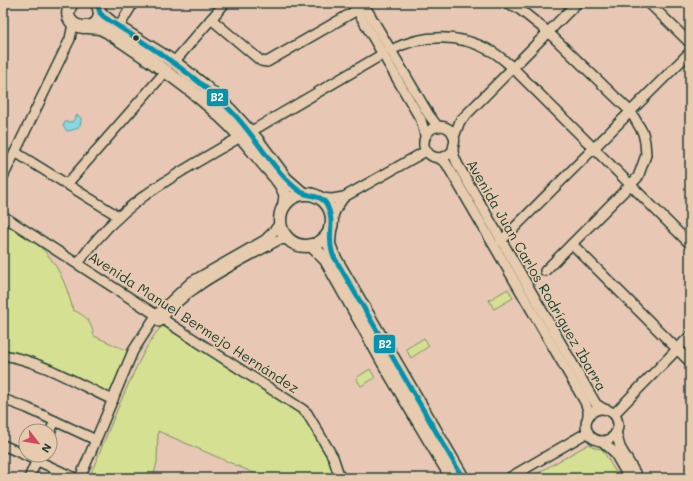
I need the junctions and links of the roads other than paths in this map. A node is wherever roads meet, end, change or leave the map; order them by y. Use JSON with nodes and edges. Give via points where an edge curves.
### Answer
{"nodes":[{"id":1,"x":59,"y":3,"type":"edge"},
{"id":2,"x":133,"y":3,"type":"edge"},
{"id":3,"x":225,"y":3,"type":"edge"},
{"id":4,"x":507,"y":3,"type":"edge"},
{"id":5,"x":577,"y":3,"type":"edge"},
{"id":6,"x":649,"y":3,"type":"edge"},
{"id":7,"x":362,"y":5,"type":"edge"},
{"id":8,"x":98,"y":8,"type":"edge"},
{"id":9,"x":77,"y":19,"type":"edge"},
{"id":10,"x":211,"y":19,"type":"junction"},
{"id":11,"x":118,"y":27,"type":"junction"},
{"id":12,"x":548,"y":32,"type":"junction"},
{"id":13,"x":690,"y":43,"type":"edge"},
{"id":14,"x":387,"y":52,"type":"junction"},
{"id":15,"x":690,"y":52,"type":"edge"},
{"id":16,"x":170,"y":66,"type":"junction"},
{"id":17,"x":513,"y":68,"type":"junction"},
{"id":18,"x":631,"y":112,"type":"junction"},
{"id":19,"x":460,"y":121,"type":"junction"},
{"id":20,"x":440,"y":127,"type":"junction"},
{"id":21,"x":246,"y":134,"type":"junction"},
{"id":22,"x":425,"y":135,"type":"junction"},
{"id":23,"x":454,"y":137,"type":"junction"},
{"id":24,"x":594,"y":149,"type":"junction"},
{"id":25,"x":453,"y":150,"type":"junction"},
{"id":26,"x":426,"y":151,"type":"junction"},
{"id":27,"x":15,"y":152,"type":"junction"},
{"id":28,"x":439,"y":158,"type":"junction"},
{"id":29,"x":3,"y":177,"type":"edge"},
{"id":30,"x":67,"y":184,"type":"junction"},
{"id":31,"x":631,"y":185,"type":"junction"},
{"id":32,"x":302,"y":193,"type":"junction"},
{"id":33,"x":344,"y":197,"type":"junction"},
{"id":34,"x":320,"y":198,"type":"junction"},
{"id":35,"x":284,"y":206,"type":"junction"},
{"id":36,"x":3,"y":216,"type":"edge"},
{"id":37,"x":118,"y":216,"type":"junction"},
{"id":38,"x":280,"y":223,"type":"junction"},
{"id":39,"x":331,"y":223,"type":"junction"},
{"id":40,"x":288,"y":239,"type":"junction"},
{"id":41,"x":502,"y":241,"type":"junction"},
{"id":42,"x":572,"y":244,"type":"junction"},
{"id":43,"x":690,"y":244,"type":"edge"},
{"id":44,"x":311,"y":245,"type":"junction"},
{"id":45,"x":78,"y":264,"type":"junction"},
{"id":46,"x":545,"y":271,"type":"dead end"},
{"id":47,"x":160,"y":316,"type":"junction"},
{"id":48,"x":690,"y":336,"type":"edge"},
{"id":49,"x":678,"y":349,"type":"junction"},
{"id":50,"x":3,"y":355,"type":"edge"},
{"id":51,"x":690,"y":362,"type":"edge"},
{"id":52,"x":3,"y":399,"type":"edge"},
{"id":53,"x":113,"y":400,"type":"junction"},
{"id":54,"x":604,"y":409,"type":"junction"},
{"id":55,"x":614,"y":414,"type":"junction"},
{"id":56,"x":588,"y":417,"type":"junction"},
{"id":57,"x":55,"y":421,"type":"joint"},
{"id":58,"x":588,"y":432,"type":"junction"},
{"id":59,"x":616,"y":432,"type":"junction"},
{"id":60,"x":96,"y":440,"type":"junction"},
{"id":61,"x":602,"y":441,"type":"junction"},
{"id":62,"x":3,"y":446,"type":"edge"},
{"id":63,"x":18,"y":451,"type":"edge"},
{"id":64,"x":36,"y":463,"type":"edge"},
{"id":65,"x":47,"y":463,"type":"edge"},
{"id":66,"x":29,"y":478,"type":"edge"},
{"id":67,"x":75,"y":478,"type":"edge"},
{"id":68,"x":80,"y":478,"type":"edge"},
{"id":69,"x":85,"y":478,"type":"edge"},
{"id":70,"x":340,"y":478,"type":"edge"},
{"id":71,"x":452,"y":478,"type":"edge"},
{"id":72,"x":463,"y":478,"type":"edge"},
{"id":73,"x":509,"y":478,"type":"edge"},
{"id":74,"x":629,"y":478,"type":"edge"},
{"id":75,"x":638,"y":478,"type":"edge"}],
"edges":[{"from":1,"to":9,"type":"main road"},
{"from":2,"to":11,"type":"street"},
{"from":3,"to":10,"type":"street"},
{"from":4,"to":12,"type":"street","via":[[518,8]]},
{"from":5,"to":12,"type":"street"},
{"from":6,"to":13,"type":"street"},
{"from":7,"to":10,"type":"street","via":[[268,62],[261,61]]},
{"from":7,"to":14,"type":"street"},
{"from":8,"to":9,"type":"main road","via":[[95,24]]},
{"from":8,"to":11,"type":"main road"},
{"from":9,"to":16,"type":"main road","via":[[108,32]]},
{"from":9,"to":27,"type":"street","via":[[70,39]]},
{"from":10,"to":16,"type":"street"},
{"from":11,"to":16,"type":"main road"},
{"from":12,"to":17,"type":"street"},
{"from":12,"to":18,"type":"street"},
{"from":14,"to":17,"type":"street","via":[[420,39],[453,38],[472,42],[492,51]]},
{"from":14,"to":20,"type":"street","via":[[429,115]]},
{"from":14,"to":21,"type":"street"},
{"from":14,"to":22,"type":"street","via":[[421,120]]},
{"from":15,"to":18,"type":"street"},
{"from":16,"to":21,"type":"main road","via":[[218,98]]},
{"from":16,"to":30,"type":"street"},
{"from":17,"to":19,"type":"street"},
{"from":17,"to":24,"type":"street"},
{"from":18,"to":24,"type":"street"},
{"from":18,"to":31,"type":"street","via":[[643,132],[646,155],[638,177]]},
{"from":19,"to":20,"type":"street"},
{"from":19,"to":23,"type":"street"},
{"from":20,"to":22,"type":"street","via":[[429,130]]},
{"from":20,"to":23,"type":"street","via":[[448,129]]},
{"from":21,"to":32,"type":"main road"},
{"from":21,"to":35,"type":"main road","via":[[285,194]]},
{"from":21,"to":37,"type":"street","via":[[148,191]]},
{"from":22,"to":26,"type":"street","via":[[423,141]]},
{"from":23,"to":25,"type":"street"},
{"from":24,"to":31,"type":"street"},
{"from":24,"to":41,"type":"street"},
{"from":25,"to":28,"type":"street","via":[[449,155]]},
{"from":25,"to":41,"type":"street","name":"Avenida Juan Carlos Rodríguez Ibarra","via":[[458,165]]},
{"from":26,"to":28,"type":"street","via":[[429,155]]},
{"from":26,"to":33,"type":"street"},
{"from":27,"to":29,"type":"street"},
{"from":27,"to":30,"type":"street"},
{"from":28,"to":56,"type":"street","name":"Avenida Juan Carlos Rodríguez Ibarra","via":[[446,163],[581,395],[588,410]]},
{"from":30,"to":37,"type":"street"},
{"from":31,"to":42,"type":"street"},
{"from":31,"to":43,"type":"street"},
{"from":32,"to":34,"type":"main road"},
{"from":32,"to":35,"type":"main road","via":[[290,198]]},
{"from":33,"to":34,"type":"street"},
{"from":33,"to":39,"type":"street"},
{"from":34,"to":39,"type":"main road","via":[[330,210]]},
{"from":35,"to":38,"type":"main road","via":[[280,214]]},
{"from":36,"to":45,"type":"street","name":"Avenida Manuel Bermejo Hernández"},
{"from":37,"to":45,"type":"street","via":[[101,233]]},
{"from":38,"to":40,"type":"main road"},
{"from":38,"to":47,"type":"street","via":[[265,240],[191,282]]},
{"from":39,"to":44,"type":"main road","via":[[326,236]]},
{"from":39,"to":72,"type":"main road","via":[[329,244],[332,255]]},
{"from":40,"to":44,"type":"main road","via":[[303,246]]},
{"from":40,"to":47,"type":"street","via":[[278,240],[210,279]]},
{"from":41,"to":54,"type":"street","name":"Avenida Juan Carlos Rodríguez Ibarra","via":[[596,404]]},
{"from":42,"to":46,"type":"street"},
{"from":42,"to":49,"type":"street"},
{"from":44,"to":71,"type":"main road","via":[[326,260]]},
{"from":45,"to":47,"type":"street","name":"Avenida Manuel Bermejo Hernández"},
{"from":47,"to":53,"type":"street","via":[[133,351]]},
{"from":47,"to":69,"type":"street","via":[[137,356]]},
{"from":47,"to":70,"type":"street","name":"Avenida Manuel Bermejo Hernández","via":[[307,413],[333,457]]},
{"from":48,"to":49,"type":"street"},
{"from":49,"to":51,"type":"street"},
{"from":49,"to":55,"type":"street"},
{"from":50,"to":53,"type":"street","via":[[52,372]]},
{"from":52,"to":57,"type":"street"},
{"from":53,"to":60,"type":"street"},
{"from":54,"to":55,"type":"street"},
{"from":54,"to":56,"type":"street","via":[[594,411]]},
{"from":55,"to":59,"type":"street","via":[[617,420]]},
{"from":56,"to":58,"type":"street"},
{"from":57,"to":60,"type":"street"},
{"from":58,"to":61,"type":"street","via":[[594,439]]},
{"from":58,"to":73,"type":"street"},
{"from":59,"to":61,"type":"street","via":[[612,437]]},
{"from":59,"to":75,"type":"street","via":[[620,447]]},
{"from":60,"to":68,"type":"street"},
{"from":61,"to":74,"type":"street","via":[[614,452]]},
{"from":62,"to":63,"type":"street"},
{"from":64,"to":66,"type":"street"},
{"from":65,"to":67,"type":"street"}]}
